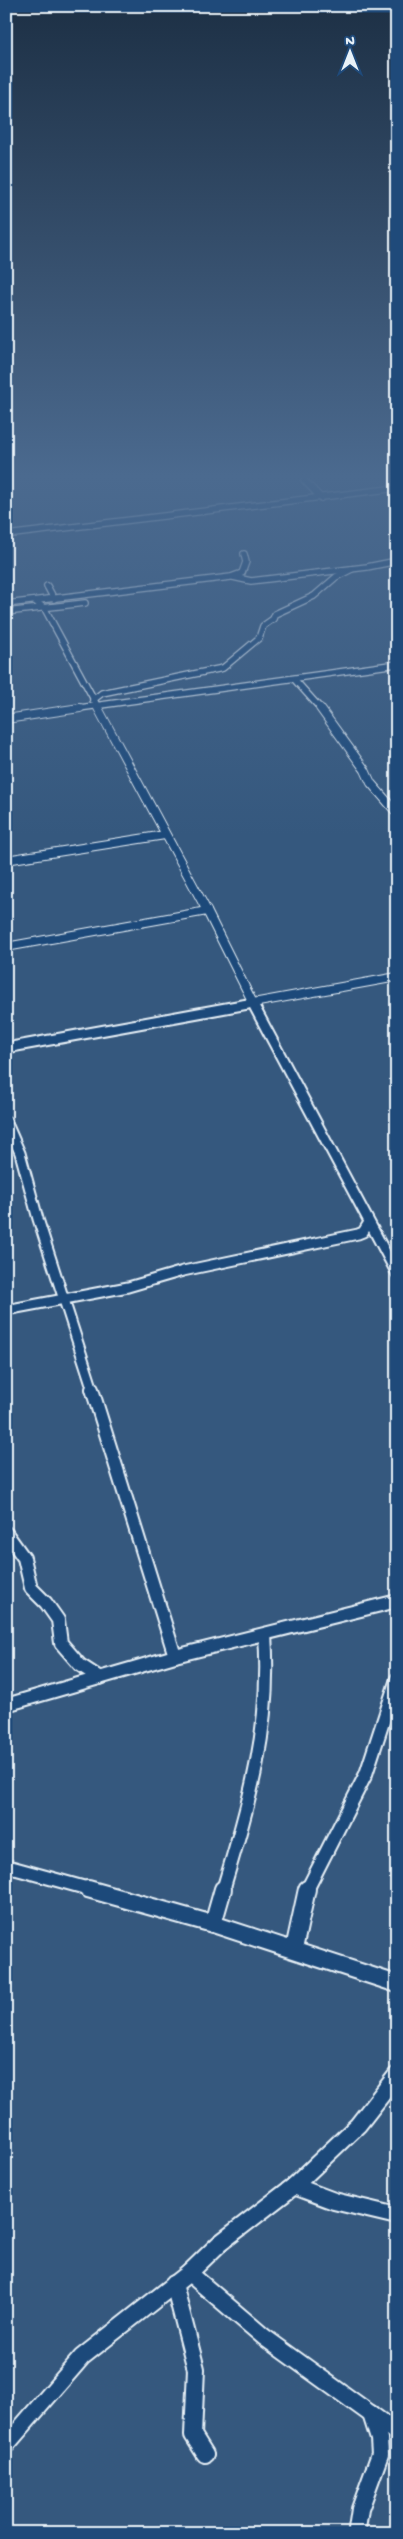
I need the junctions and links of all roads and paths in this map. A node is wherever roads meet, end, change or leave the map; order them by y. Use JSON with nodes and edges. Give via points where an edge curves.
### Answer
{"nodes":[{"id":1,"x":51,"y":598,"type":"edge"},
{"id":2,"x":309,"y":598,"type":"edge"},
{"id":3,"x":35,"y":601,"type":"junction"},
{"id":4,"x":85,"y":603,"type":"dead end"},
{"id":5,"x":6,"y":604,"type":"edge"},
{"id":6,"x":45,"y":609,"type":"junction"},
{"id":7,"x":6,"y":612,"type":"edge"},
{"id":8,"x":397,"y":664,"type":"edge"},
{"id":9,"x":294,"y":679,"type":"junction"},
{"id":10,"x":95,"y":703,"type":"junction"},
{"id":11,"x":6,"y":719,"type":"edge"},
{"id":12,"x":397,"y":813,"type":"edge"},
{"id":13,"x":165,"y":835,"type":"junction"},
{"id":14,"x":6,"y":860,"type":"edge"},
{"id":15,"x":207,"y":911,"type":"junction"},
{"id":16,"x":6,"y":947,"type":"edge"},
{"id":17,"x":397,"y":977,"type":"edge"},
{"id":18,"x":253,"y":1004,"type":"junction"},
{"id":19,"x":6,"y":1048,"type":"edge"},
{"id":20,"x":6,"y":1121,"type":"edge"},
{"id":21,"x":366,"y":1228,"type":"junction"},
{"id":22,"x":397,"y":1274,"type":"edge"},
{"id":23,"x":63,"y":1298,"type":"junction"},
{"id":24,"x":6,"y":1310,"type":"edge"},
{"id":25,"x":6,"y":1533,"type":"edge"},
{"id":26,"x":397,"y":1601,"type":"edge"},
{"id":27,"x":265,"y":1635,"type":"junction"},
{"id":28,"x":175,"y":1656,"type":"junction"},
{"id":29,"x":100,"y":1678,"type":"junction"},
{"id":30,"x":397,"y":1679,"type":"edge"},
{"id":31,"x":6,"y":1706,"type":"edge"},
{"id":32,"x":6,"y":1866,"type":"edge"},
{"id":33,"x":213,"y":1924,"type":"junction"},
{"id":34,"x":294,"y":1949,"type":"junction"},
{"id":35,"x":397,"y":1984,"type":"edge"},
{"id":36,"x":397,"y":2075,"type":"edge"},
{"id":37,"x":294,"y":2186,"type":"junction"},
{"id":38,"x":397,"y":2216,"type":"edge"},
{"id":39,"x":189,"y":2273,"type":"junction"},
{"id":40,"x":174,"y":2284,"type":"junction"},
{"id":41,"x":371,"y":2414,"type":"junction"},
{"id":42,"x":397,"y":2434,"type":"edge"},
{"id":43,"x":6,"y":2445,"type":"edge"},
{"id":44,"x":205,"y":2454,"type":"dead end"},
{"id":45,"x":357,"y":2529,"type":"dead end"}],
"edges":[{"from":1,"to":3,"type":"street"},
{"from":2,"to":10,"type":"street","via":[[275,614],[263,626],[259,638],[223,668],[102,693]]},
{"from":3,"to":5,"type":"street","via":[[17,600]]},
{"from":3,"to":6,"type":"street"},
{"from":4,"to":6,"type":"street"},
{"from":6,"to":7,"type":"street"},
{"from":6,"to":10,"type":"street"},
{"from":8,"to":9,"type":"street"},
{"from":9,"to":10,"type":"street"},
{"from":9,"to":12,"type":"street","via":[[317,703],[371,783]]},
{"from":10,"to":11,"type":"street"},
{"from":10,"to":13,"type":"street"},
{"from":13,"to":14,"type":"street"},
{"from":13,"to":15,"type":"street"},
{"from":15,"to":16,"type":"street"},
{"from":15,"to":18,"type":"street"},
{"from":17,"to":18,"type":"street"},
{"from":18,"to":19,"type":"street"},
{"from":18,"to":21,"type":"street"},
{"from":20,"to":23,"type":"street","via":[[20,1153]]},
{"from":21,"to":22,"type":"street","via":[[376,1236]]},
{"from":21,"to":23,"type":"street","via":[[128,1287]]},
{"from":23,"to":24,"type":"street"},
{"from":23,"to":28,"type":"street"},
{"from":25,"to":29,"type":"street","via":[[23,1553],[31,1574],[31,1588],[58,1620],[61,1643],[80,1665]]},
{"from":26,"to":27,"type":"street"},
{"from":27,"to":28,"type":"street"},
{"from":27,"to":33,"type":"street","via":[[268,1674],[261,1744]]},
{"from":28,"to":29,"type":"street"},
{"from":29,"to":31,"type":"street"},
{"from":30,"to":34,"type":"street","via":[[366,1774],[308,1885]]},
{"from":32,"to":33,"type":"street"},
{"from":33,"to":34,"type":"street"},
{"from":34,"to":35,"type":"street"},
{"from":36,"to":37,"type":"street","via":[[358,2125]]},
{"from":37,"to":38,"type":"street","via":[[334,2201]]},
{"from":37,"to":39,"type":"street","via":[[220,2243]]},
{"from":39,"to":40,"type":"street"},
{"from":39,"to":41,"type":"street","via":[[264,2337]]},
{"from":40,"to":43,"type":"street","via":[[82,2357]]},
{"from":40,"to":44,"type":"street","via":[[196,2369],[193,2434]]},
{"from":41,"to":42,"type":"street"},
{"from":41,"to":45,"type":"street","via":[[380,2454],[360,2509]]}]}
